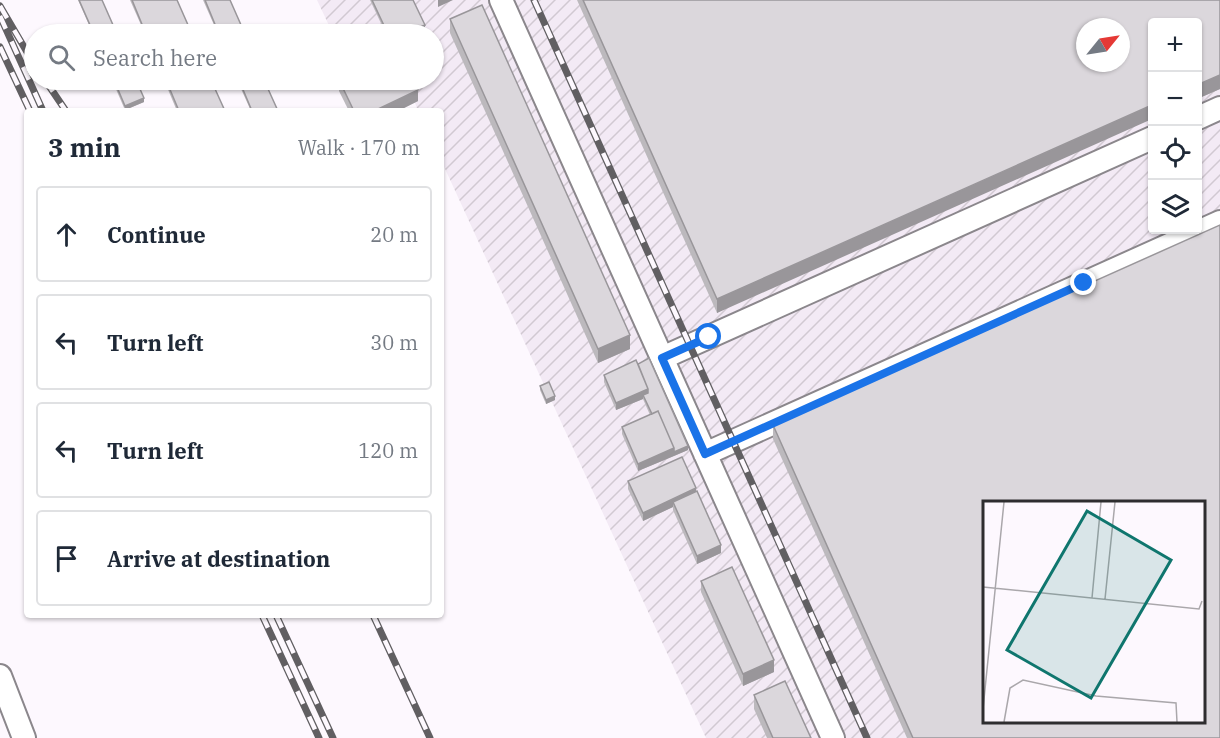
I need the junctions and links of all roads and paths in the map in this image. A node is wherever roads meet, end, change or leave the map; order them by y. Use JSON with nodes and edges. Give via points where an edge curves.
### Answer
{"nodes":[{"id":1,"x":501,"y":0,"type":"edge"},
{"id":2,"x":1220,"y":108,"type":"edge"},
{"id":3,"x":1202,"y":116,"type":"edge"},
{"id":4,"x":1148,"y":140,"type":"edge"},
{"id":5,"x":1220,"y":222,"type":"edge"},
{"id":6,"x":662,"y":358,"type":"junction"},
{"id":7,"x":705,"y":454,"type":"junction"},
{"id":8,"x":0,"y":676,"type":"edge"},
{"id":9,"x":24,"y":738,"type":"edge"},
{"id":10,"x":833,"y":738,"type":"edge"}],
"edges":[{"from":1,"to":6,"type":"street"},
{"from":2,"to":3,"type":"street"},
{"from":4,"to":6,"type":"street"},
{"from":5,"to":7,"type":"street"},
{"from":6,"to":7,"type":"street"},
{"from":7,"to":10,"type":"street"},
{"from":8,"to":9,"type":"street"}]}
